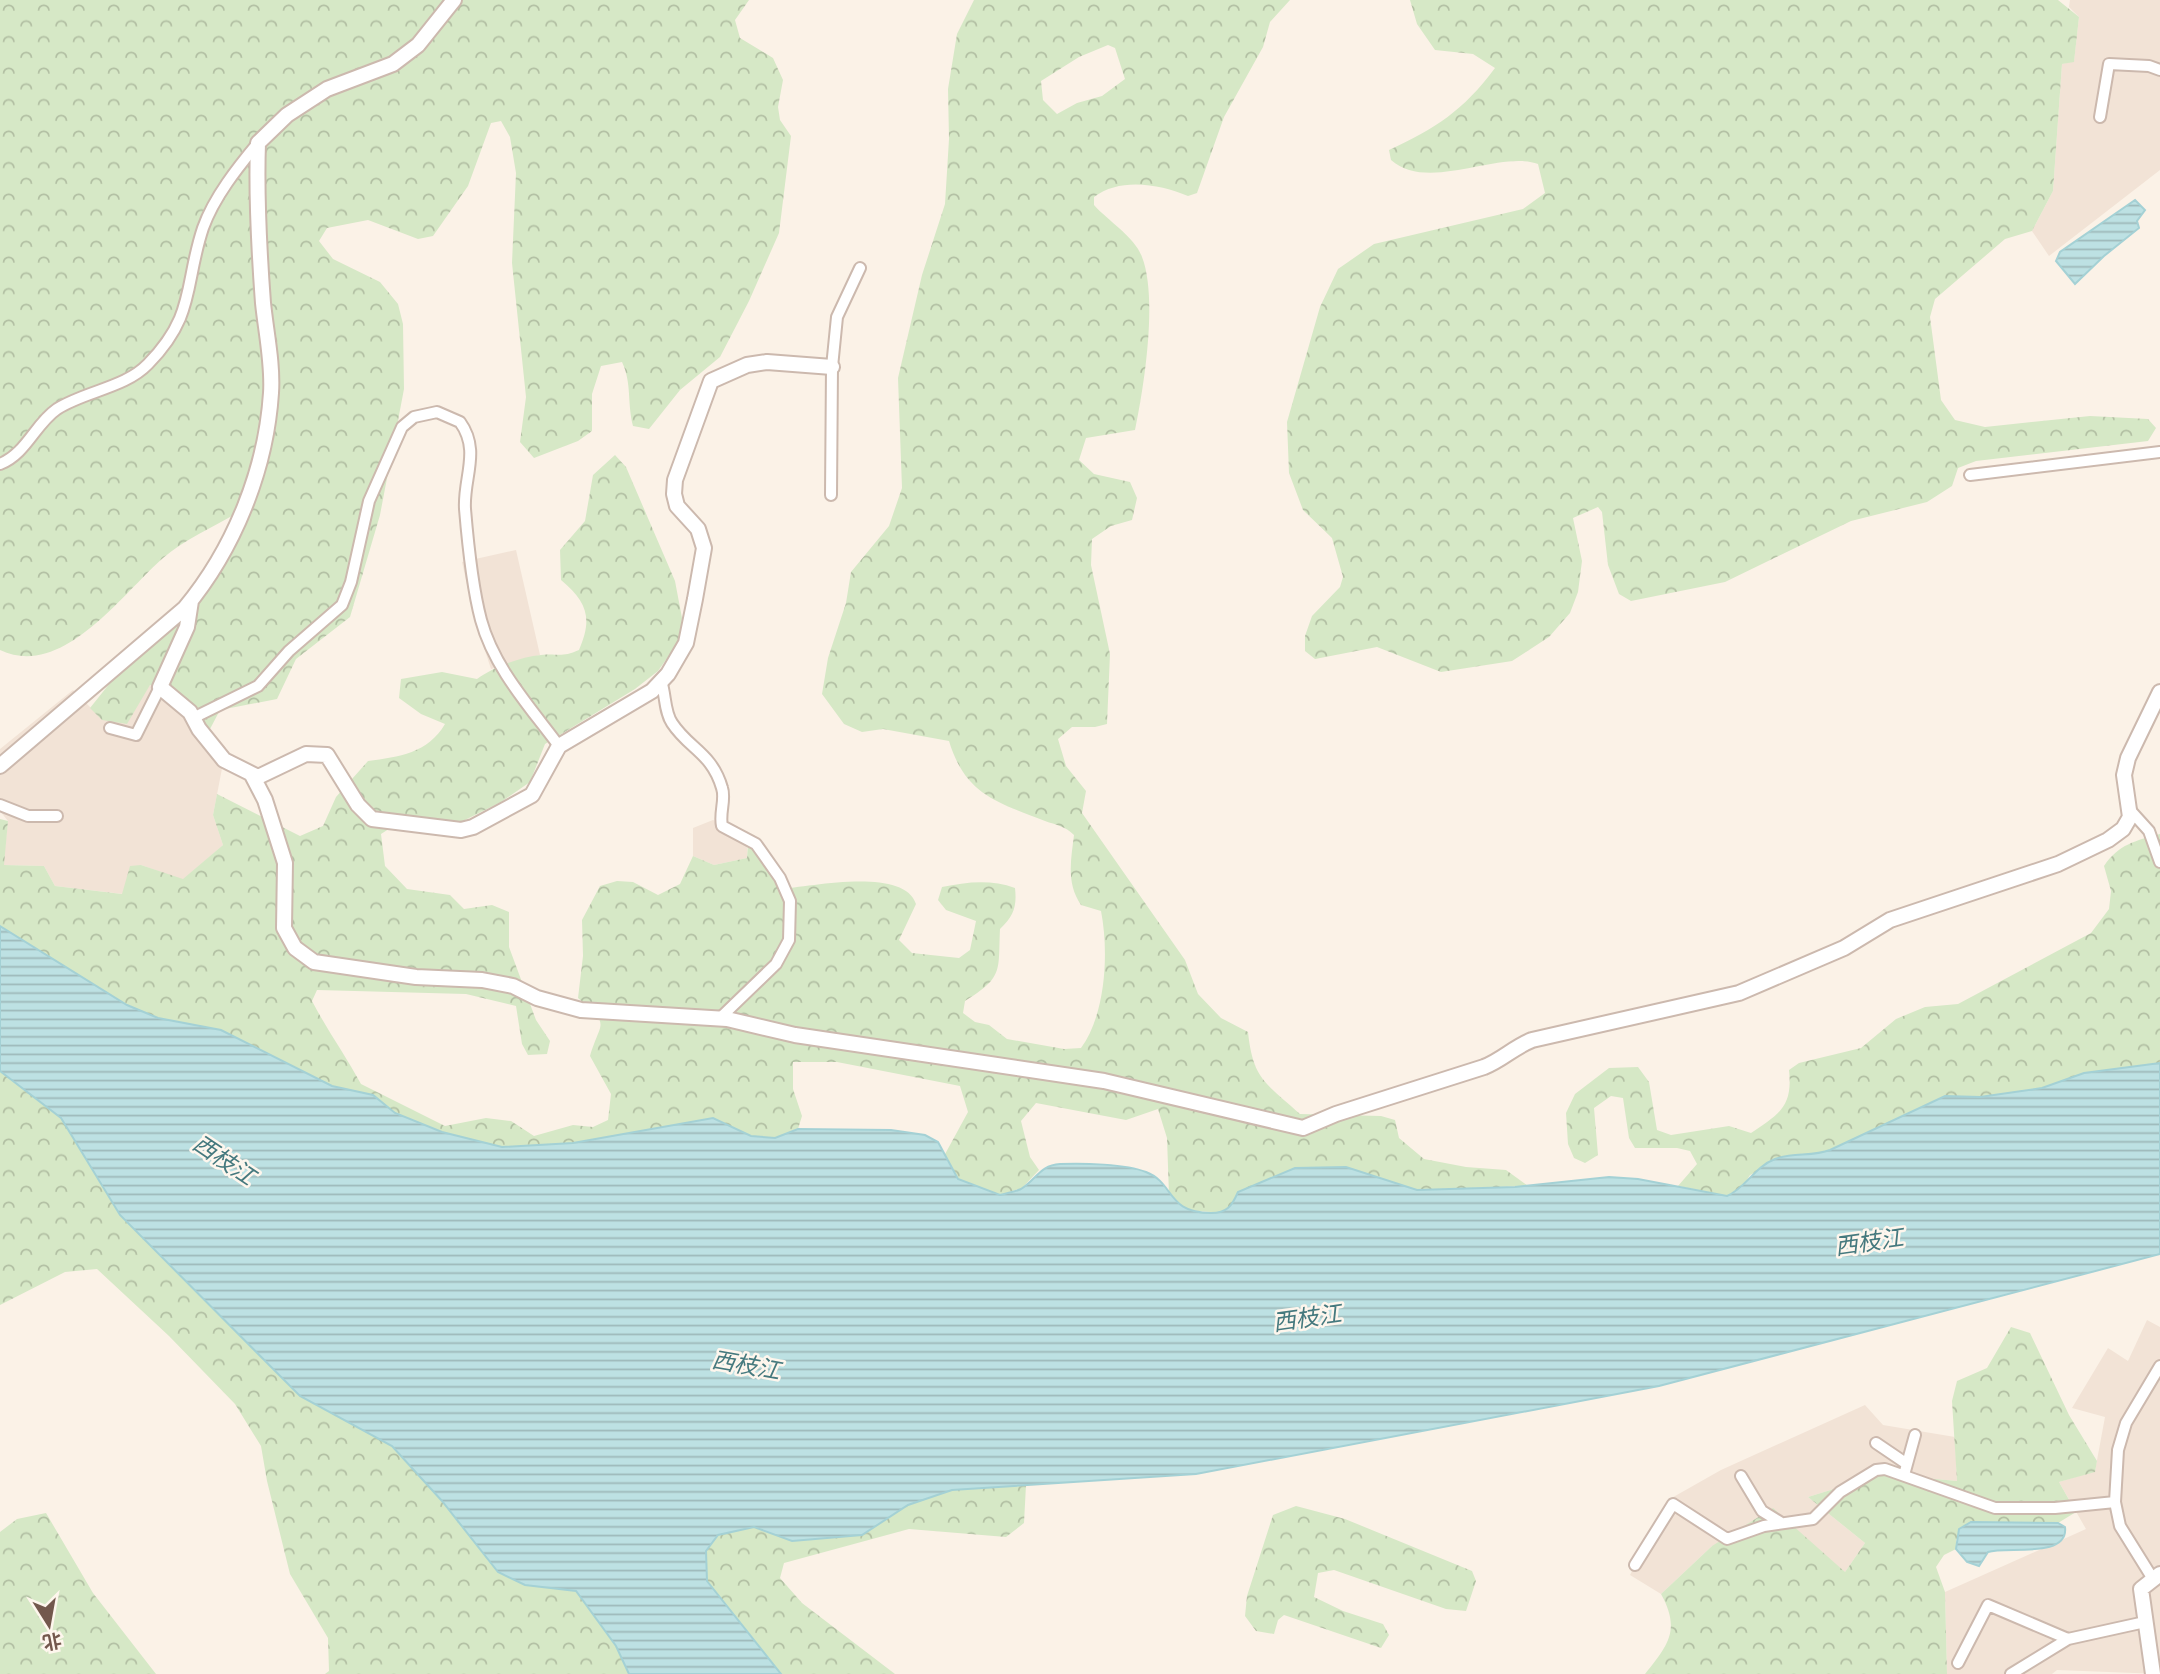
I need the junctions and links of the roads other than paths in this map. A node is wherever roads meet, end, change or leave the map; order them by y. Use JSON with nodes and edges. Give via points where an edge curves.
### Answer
{"nodes":[{"id":1,"x":454,"y":0,"type":"edge"},
{"id":2,"x":2160,"y":70,"type":"edge"},
{"id":3,"x":2100,"y":117,"type":"dead end"},
{"id":4,"x":258,"y":143,"type":"junction"},
{"id":5,"x":860,"y":268,"type":"dead end"},
{"id":6,"x":832,"y":367,"type":"junction"},
{"id":7,"x":2160,"y":452,"type":"edge"},
{"id":8,"x":0,"y":464,"type":"edge"},
{"id":9,"x":1970,"y":475,"type":"dead end"},
{"id":10,"x":831,"y":495,"type":"dead end"},
{"id":11,"x":191,"y":601,"type":"junction"},
{"id":12,"x":661,"y":681,"type":"junction"},
{"id":13,"x":160,"y":687,"type":"junction"},
{"id":14,"x":2160,"y":692,"type":"edge"},
{"id":15,"x":193,"y":718,"type":"junction"},
{"id":16,"x":110,"y":728,"type":"dead end"},
{"id":17,"x":559,"y":746,"type":"junction"},
{"id":18,"x":0,"y":766,"type":"edge"},
{"id":19,"x":252,"y":775,"type":"junction"},
{"id":20,"x":0,"y":805,"type":"edge"},
{"id":21,"x":2130,"y":810,"type":"junction"},
{"id":22,"x":57,"y":816,"type":"dead end"},
{"id":23,"x":2160,"y":862,"type":"edge"},
{"id":24,"x":719,"y":1019,"type":"junction"},
{"id":25,"x":2160,"y":1366,"type":"edge"},
{"id":26,"x":1915,"y":1435,"type":"dead end"},
{"id":27,"x":1876,"y":1443,"type":"dead end"},
{"id":28,"x":1905,"y":1469,"type":"junction"},
{"id":29,"x":1741,"y":1476,"type":"dead end"},
{"id":30,"x":2115,"y":1502,"type":"junction"},
{"id":31,"x":1780,"y":1522,"type":"junction"},
{"id":32,"x":1635,"y":1565,"type":"dead end"},
{"id":33,"x":2157,"y":1577,"type":"edge"},
{"id":34,"x":2145,"y":1622,"type":"junction"},
{"id":35,"x":2068,"y":1639,"type":"junction"},
{"id":36,"x":1958,"y":1663,"type":"dead end"},
{"id":37,"x":2011,"y":1674,"type":"edge"},
{"id":38,"x":2153,"y":1674,"type":"edge"}],
"edges":[{"from":1,"to":4,"type":"street","via":[[418,45],[393,64],[327,89],[286,116]]},
{"from":2,"to":3,"type":"street","via":[[2109,64]]},
{"from":4,"to":8,"type":"street","via":[[236,169],[203,227],[186,310],[170,338],[146,367],[46,416],[32,437]]},
{"from":4,"to":11,"type":"street","via":[[256,212],[271,391],[266,433],[243,513]]},
{"from":5,"to":6,"type":"street","via":[[837,317]]},
{"from":6,"to":10,"type":"street"},
{"from":6,"to":12,"type":"street","via":[[757,363],[711,380],[674,494],[677,506],[698,529],[704,548],[686,643]]},
{"from":7,"to":9,"type":"street"},
{"from":11,"to":13,"type":"street","via":[[187,627]]},
{"from":11,"to":18,"type":"street"},
{"from":12,"to":17,"type":"street","via":[[652,691]]},
{"from":12,"to":24,"type":"street","via":[[667,714],[707,756],[718,776],[723,791],[722,826],[756,845],[790,901],[789,940],[776,964]]},
{"from":13,"to":15,"type":"street"},
{"from":13,"to":16,"type":"street","via":[[136,735]]},
{"from":14,"to":21,"type":"street","via":[[2128,758],[2124,775]]},
{"from":15,"to":17,"type":"street","via":[[258,686],[289,651],[342,606],[369,501],[392,445],[414,417],[437,412],[460,422],[470,442],[465,506],[481,620],[502,668]]},
{"from":15,"to":19,"type":"street","via":[[224,760]]},
{"from":17,"to":19,"type":"street","via":[[532,795],[461,830],[372,819],[327,755],[306,754],[269,774]]},
{"from":19,"to":24,"type":"street","via":[[285,863],[284,928],[295,948],[314,962],[416,977],[482,980],[580,1010]]},
{"from":20,"to":22,"type":"street","via":[[28,816]]},
{"from":21,"to":23,"type":"street","via":[[2144,822]]},
{"from":21,"to":24,"type":"street","via":[[2123,828],[2108,840],[2058,864],[1890,920],[1844,948],[1739,993],[1532,1040],[1484,1068],[1303,1128],[1104,1081],[795,1035]]},
{"from":25,"to":30,"type":"street","via":[[2126,1423],[2118,1450]]},
{"from":26,"to":28,"type":"street"},
{"from":27,"to":28,"type":"street"},
{"from":28,"to":30,"type":"street","via":[[1995,1508]]},
{"from":28,"to":31,"type":"street","via":[[1876,1470],[1840,1492],[1813,1519]]},
{"from":29,"to":31,"type":"street","via":[[1762,1511]]},
{"from":30,"to":33,"type":"street","via":[[2120,1525]]},
{"from":31,"to":32,"type":"street","via":[[1727,1538],[1673,1504]]},
{"from":33,"to":34,"type":"street","via":[[2141,1589]]},
{"from":34,"to":35,"type":"street"},
{"from":34,"to":38,"type":"street"},
{"from":35,"to":36,"type":"street","via":[[1988,1605]]},
{"from":35,"to":37,"type":"street"}]}
